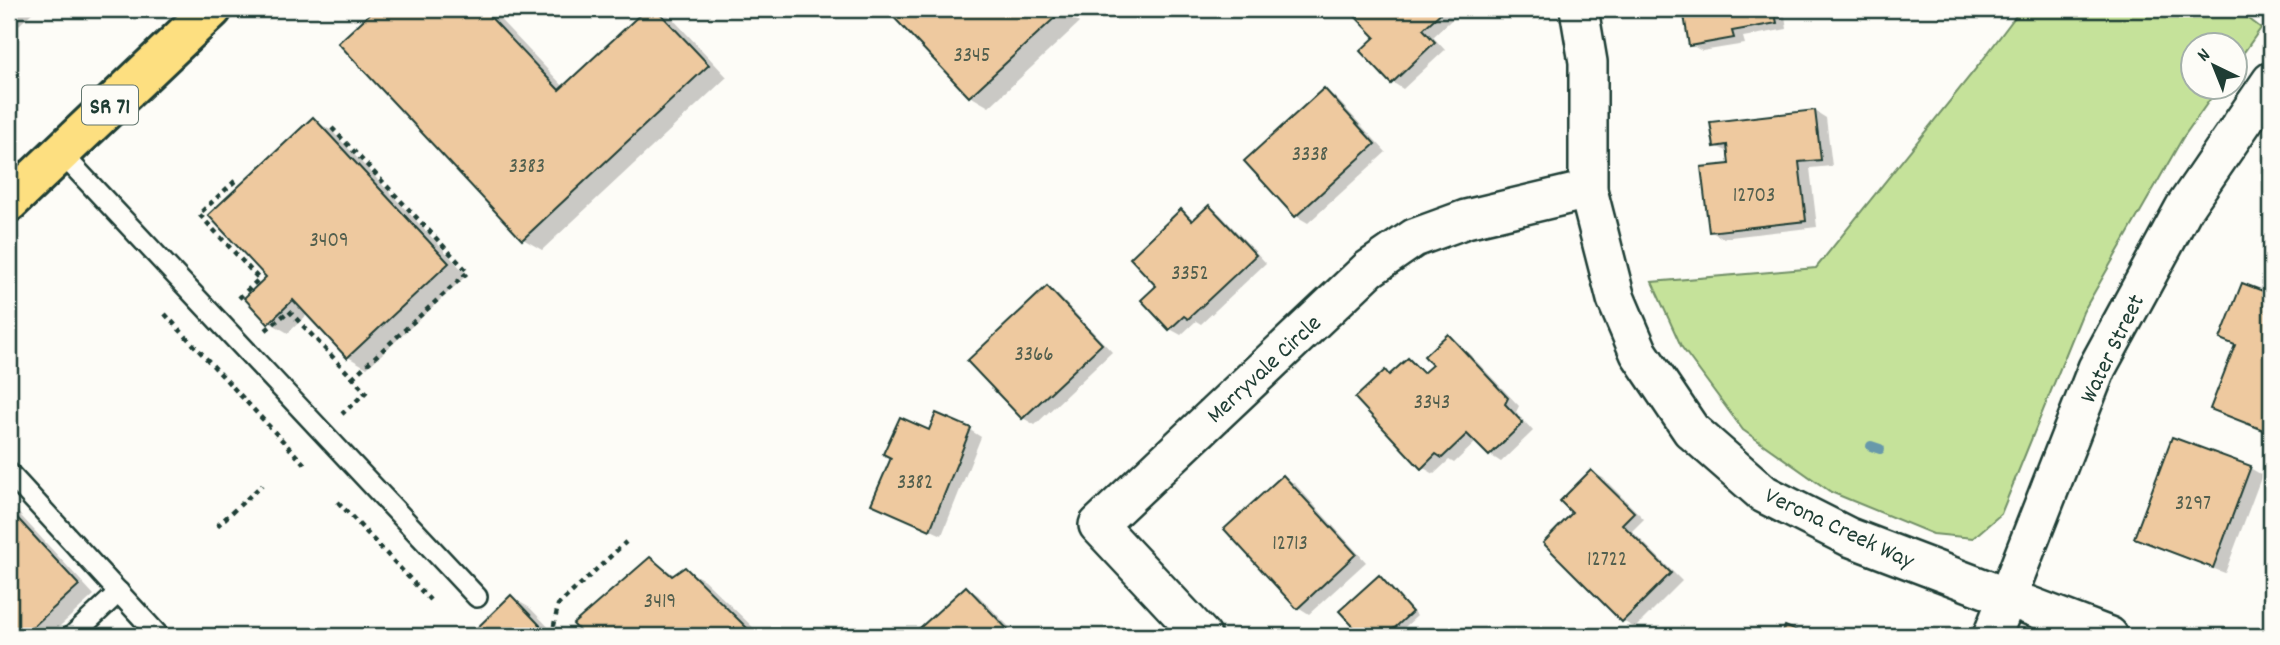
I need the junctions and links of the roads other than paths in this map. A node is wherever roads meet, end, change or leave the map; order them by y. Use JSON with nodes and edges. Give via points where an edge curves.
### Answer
{"nodes":[{"id":1,"x":212,"y":9,"type":"edge"},
{"id":2,"x":1579,"y":9,"type":"edge"},
{"id":3,"x":2271,"y":81,"type":"edge"},
{"id":4,"x":61,"y":153,"type":"junction"},
{"id":5,"x":1588,"y":190,"type":"junction"},
{"id":6,"x":9,"y":202,"type":"edge"},
{"id":7,"x":9,"y":473,"type":"edge"},
{"id":8,"x":119,"y":592,"type":"junction"},
{"id":9,"x":477,"y":597,"type":"dead end"},
{"id":10,"x":2007,"y":598,"type":"junction"},
{"id":11,"x":72,"y":636,"type":"edge"},
{"id":12,"x":159,"y":636,"type":"edge"},
{"id":13,"x":1202,"y":636,"type":"edge"},
{"id":14,"x":1992,"y":636,"type":"edge"},
{"id":15,"x":2109,"y":636,"type":"edge"}],
"edges":[{"from":1,"to":4,"type":"main road","number":"SR 71"},
{"from":2,"to":5,"type":"street","name":"Verona Creek Way","via":[[1588,62]]},
{"from":3,"to":10,"type":"street","name":"Water Street","via":[[2184,208],[2097,368]]},
{"from":4,"to":6,"type":"main road","number":"SR 71"},
{"from":4,"to":9,"type":"lane"},
{"from":5,"to":10,"type":"street","name":"Verona Creek Way","via":[[1616,299],[1639,353],[1691,430],[1763,494],[1849,537]]},
{"from":5,"to":13,"type":"street","name":"Merryvale Circle","via":[[1466,219],[1414,238],[1380,261],[1098,525]]},
{"from":7,"to":8,"type":"lane"},
{"from":8,"to":11,"type":"lane"},
{"from":8,"to":12,"type":"lane"},
{"from":10,"to":14,"type":"street","name":"Water Street"},
{"from":10,"to":15,"type":"street","name":"Verona Creek Way"}]}
